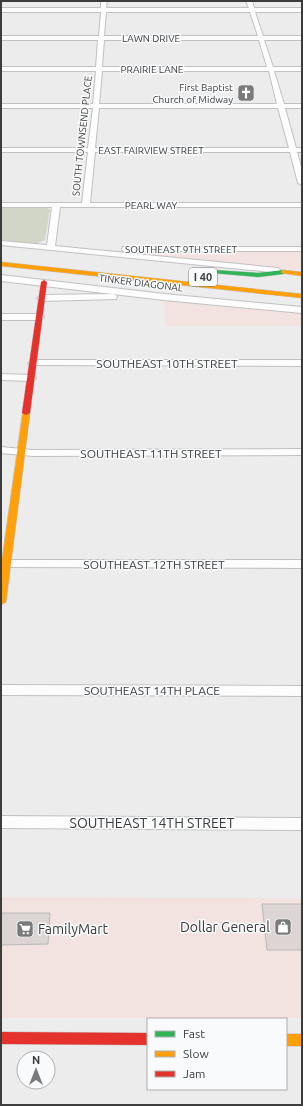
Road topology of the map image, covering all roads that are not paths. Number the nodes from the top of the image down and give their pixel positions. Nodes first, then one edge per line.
1 (104, 1) edge
2 (249, 1) edge
3 (1, 10) edge
4 (103, 10) junction
5 (252, 10) junction
6 (302, 10) edge
7 (1, 38) edge
8 (102, 38) junction
9 (262, 38) junction
10 (302, 38) edge
11 (1, 69) edge
12 (100, 69) junction
13 (271, 69) junction
14 (302, 70) edge
15 (1, 106) edge
16 (96, 106) junction
17 (281, 106) junction
18 (302, 106) edge
19 (1, 150) edge
20 (91, 150) junction
21 (292, 150) junction
22 (302, 150) edge
23 (302, 183) edge
24 (1, 205) edge
25 (56, 205) junction
26 (86, 205) junction
27 (302, 205) edge
28 (1, 242) edge
29 (51, 248) junction
30 (61, 248) junction
31 (302, 249) edge
32 (1, 256) edge
33 (1, 264) edge
34 (105, 266) junction
35 (120, 267) dead end
36 (173, 270) dead end
37 (283, 272) junction
38 (302, 274) edge
39 (1, 278) edge
40 (44, 282) junction
41 (169, 282) junction
42 (302, 287) edge
43 (302, 296) edge
44 (164, 297) junction
45 (41, 298) junction
46 (302, 304) edge
47 (302, 310) edge
48 (1, 317) edge
49 (39, 317) junction
50 (302, 363) edge
51 (33, 364) junction
52 (1, 378) edge
53 (31, 378) junction
54 (1, 450) edge
55 (21, 451) junction
56 (302, 452) edge
57 (5, 536) edge
58 (6, 564) junction
59 (302, 564) edge
60 (1, 602) edge
61 (1, 690) edge
62 (302, 691) edge
63 (1, 822) edge
64 (302, 824) edge
65 (1, 1038) edge
66 (147, 1039) edge
67 (287, 1040) edge
68 (302, 1040) edge

1 - 4 street, SOUTH TOWNSEND PLACE
2 - 5 street
3 - 4 street
4 - 5 street
4 - 8 street, SOUTH TOWNSEND PLACE
5 - 6 street
5 - 9 street
7 - 8 street, LAWN DRIVE
8 - 9 street, LAWN DRIVE
8 - 12 street, SOUTH TOWNSEND PLACE
9 - 10 street, LAWN DRIVE
9 - 13 street
11 - 12 street, PRAIRIE LANE
12 - 13 street, PRAIRIE LANE
12 - 16 street, SOUTH TOWNSEND PLACE
13 - 14 street, PRAIRIE LANE
13 - 17 street
15 - 16 street
16 - 17 street
16 - 20 street, SOUTH TOWNSEND PLACE
17 - 18 street
17 - 21 street
19 - 20 street, EAST FAIRVIEW STREET
20 - 21 street, EAST FAIRVIEW STREET
20 - 26 street, SOUTH TOWNSEND PLACE
21 - 22 street, EAST FAIRVIEW STREET
21 - 23 street
24 - 25 street, PEARL WAY
25 - 26 street, PEARL WAY
25 - 29 street, SOUTH TOWNSEND PLACE
26 - 27 street, PEARL WAY
28 - 29 street
29 - 30 street
30 - 31 street, SOUTHEAST 9TH STREET
30 - 37 street
32 - 34 main road, TINKER DIAGONAL / I 40
33 - 41 main road, TINKER DIAGONAL / I 40
34 - 35 main road
34 - 42 main road, TINKER DIAGONAL / I 40
36 - 37 main road
37 - 38 main road
39 - 40 street, TINKER DIAGONAL
40 - 44 street, TINKER DIAGONAL
40 - 45 main road
41 - 43 main road, TINKER DIAGONAL / I 40
41 - 46 main road
44 - 45 street
44 - 47 street, TINKER DIAGONAL
45 - 49 main road
48 - 49 street
49 - 51 main road
50 - 51 street, SOUTHEAST 10TH STREET
51 - 53 main road
52 - 53 street
53 - 55 main road
54 - 55 street, SOUTHEAST 11TH STREET
55 - 56 street, SOUTHEAST 11TH STREET
55 - 57 main road
57 - 58 main road
58 - 59 street, SOUTHEAST 12TH STREET
58 - 60 main road
61 - 62 street, SOUTHEAST 14TH PLACE
63 - 64 street, SOUTHEAST 14TH STREET
65 - 66 main road
67 - 68 main road

